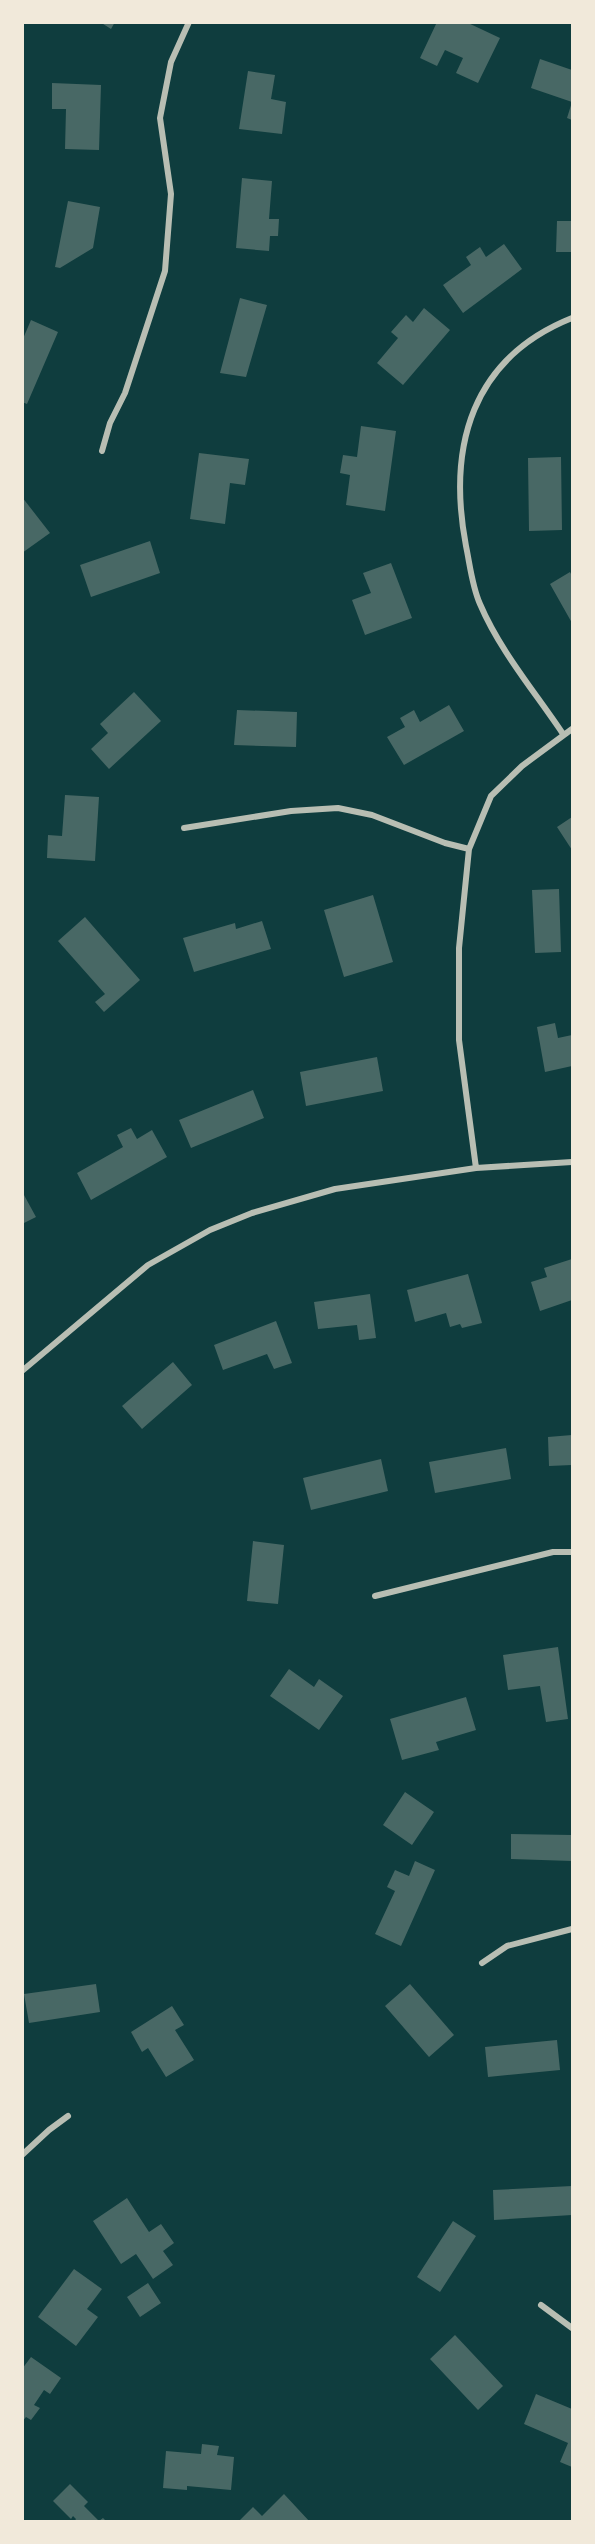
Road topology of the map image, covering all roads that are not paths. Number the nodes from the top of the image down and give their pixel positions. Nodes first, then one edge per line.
1 (189, 22) edge
2 (573, 318) edge
3 (102, 451) dead end
4 (573, 729) edge
5 (563, 734) junction
6 (184, 828) dead end
7 (469, 849) junction
8 (573, 1162) edge
9 (476, 1168) junction
10 (22, 1371) edge
11 (573, 1552) edge
12 (375, 1596) dead end
13 (573, 1929) edge
14 (482, 1963) dead end
15 (68, 2116) dead end
16 (22, 2155) edge
17 (542, 2305) dead end
18 (573, 2328) edge

1 - 3 street
2 - 5 street
4 - 5 street
5 - 7 street
6 - 7 street
7 - 9 street
8 - 9 street
9 - 10 street
11 - 12 street
13 - 14 street
15 - 16 street
17 - 18 street

